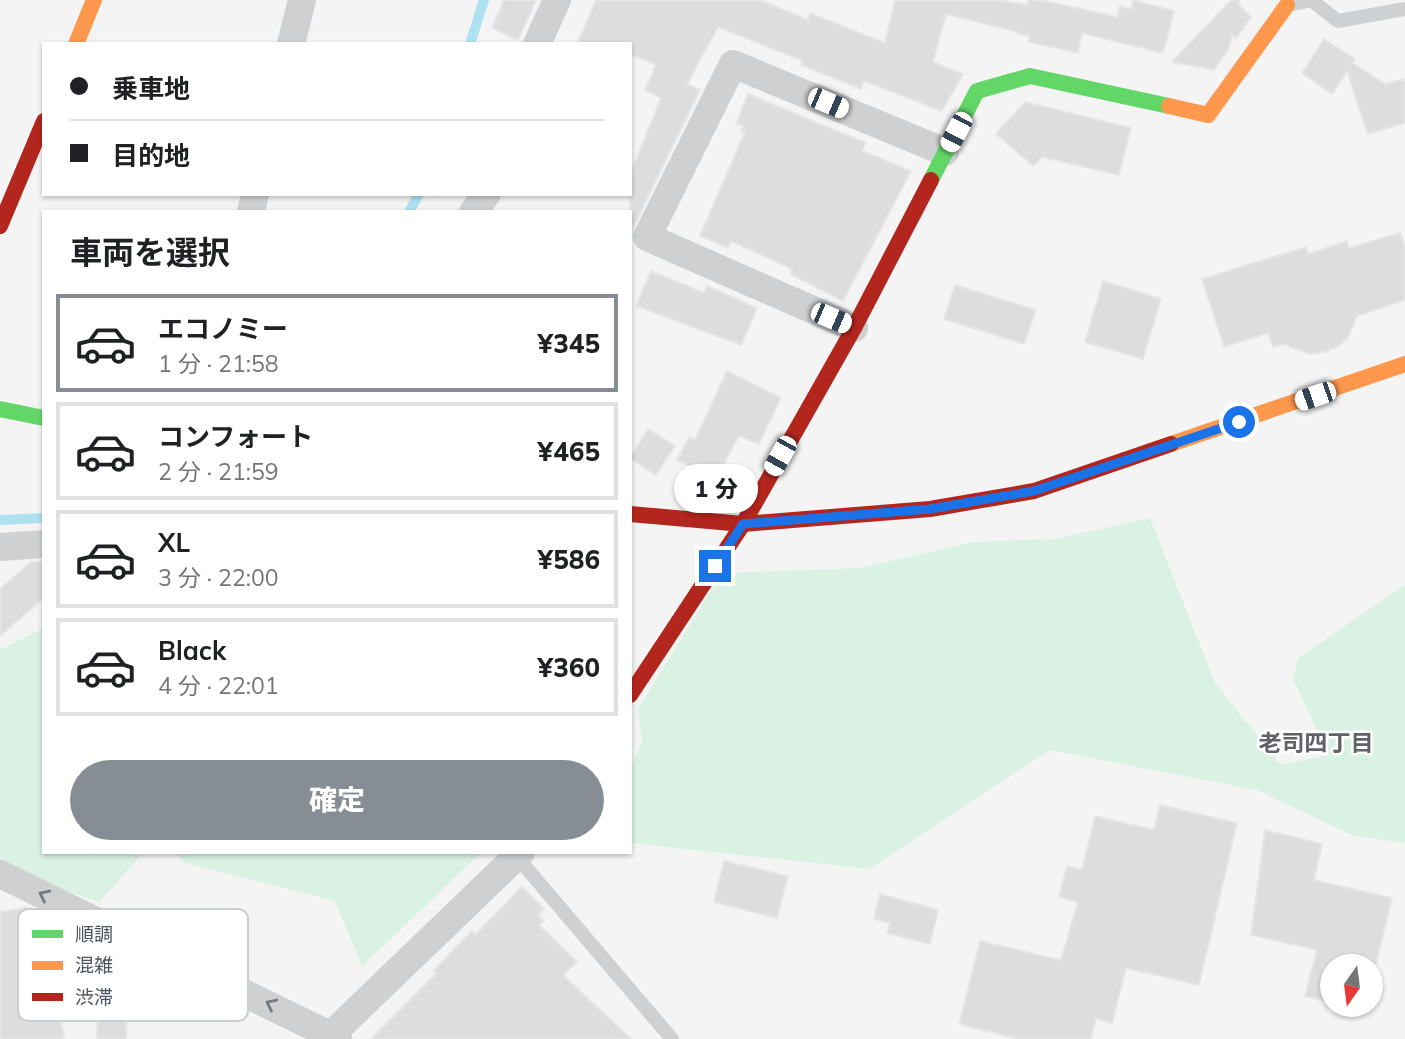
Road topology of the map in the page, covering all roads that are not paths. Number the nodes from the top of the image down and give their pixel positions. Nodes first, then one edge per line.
1 (94, 0) edge
2 (302, 0) edge
3 (557, 0) edge
4 (1283, 3) edge
5 (1405, 9) edge
6 (77, 42) edge
7 (292, 42) edge
8 (538, 42) edge
9 (42, 126) edge
10 (945, 152) junction
11 (485, 196) edge
12 (475, 210) edge
13 (0, 226) edge
14 (854, 328) junction
15 (1405, 364) edge
16 (0, 410) edge
17 (42, 418) edge
18 (632, 514) edge
19 (743, 524) junction
20 (42, 544) edge
21 (0, 547) edge
22 (632, 692) edge
23 (519, 854) edge
24 (0, 874) edge
25 (72, 909) edge
26 (248, 995) edge
27 (333, 1037) edge
28 (672, 1039) edge

1 - 6 main road
2 - 7 street
3 - 8 street
4 - 5 lane
4 - 10 main road
9 - 13 main road
10 - 14 main road
10 - 14 street
11 - 12 street
14 - 19 main road
15 - 19 main road
16 - 17 main road
18 - 19 main road
19 - 22 main road
20 - 21 street
23 - 27 street
23 - 28 lane
25 -> 24 street
27 -> 26 street

